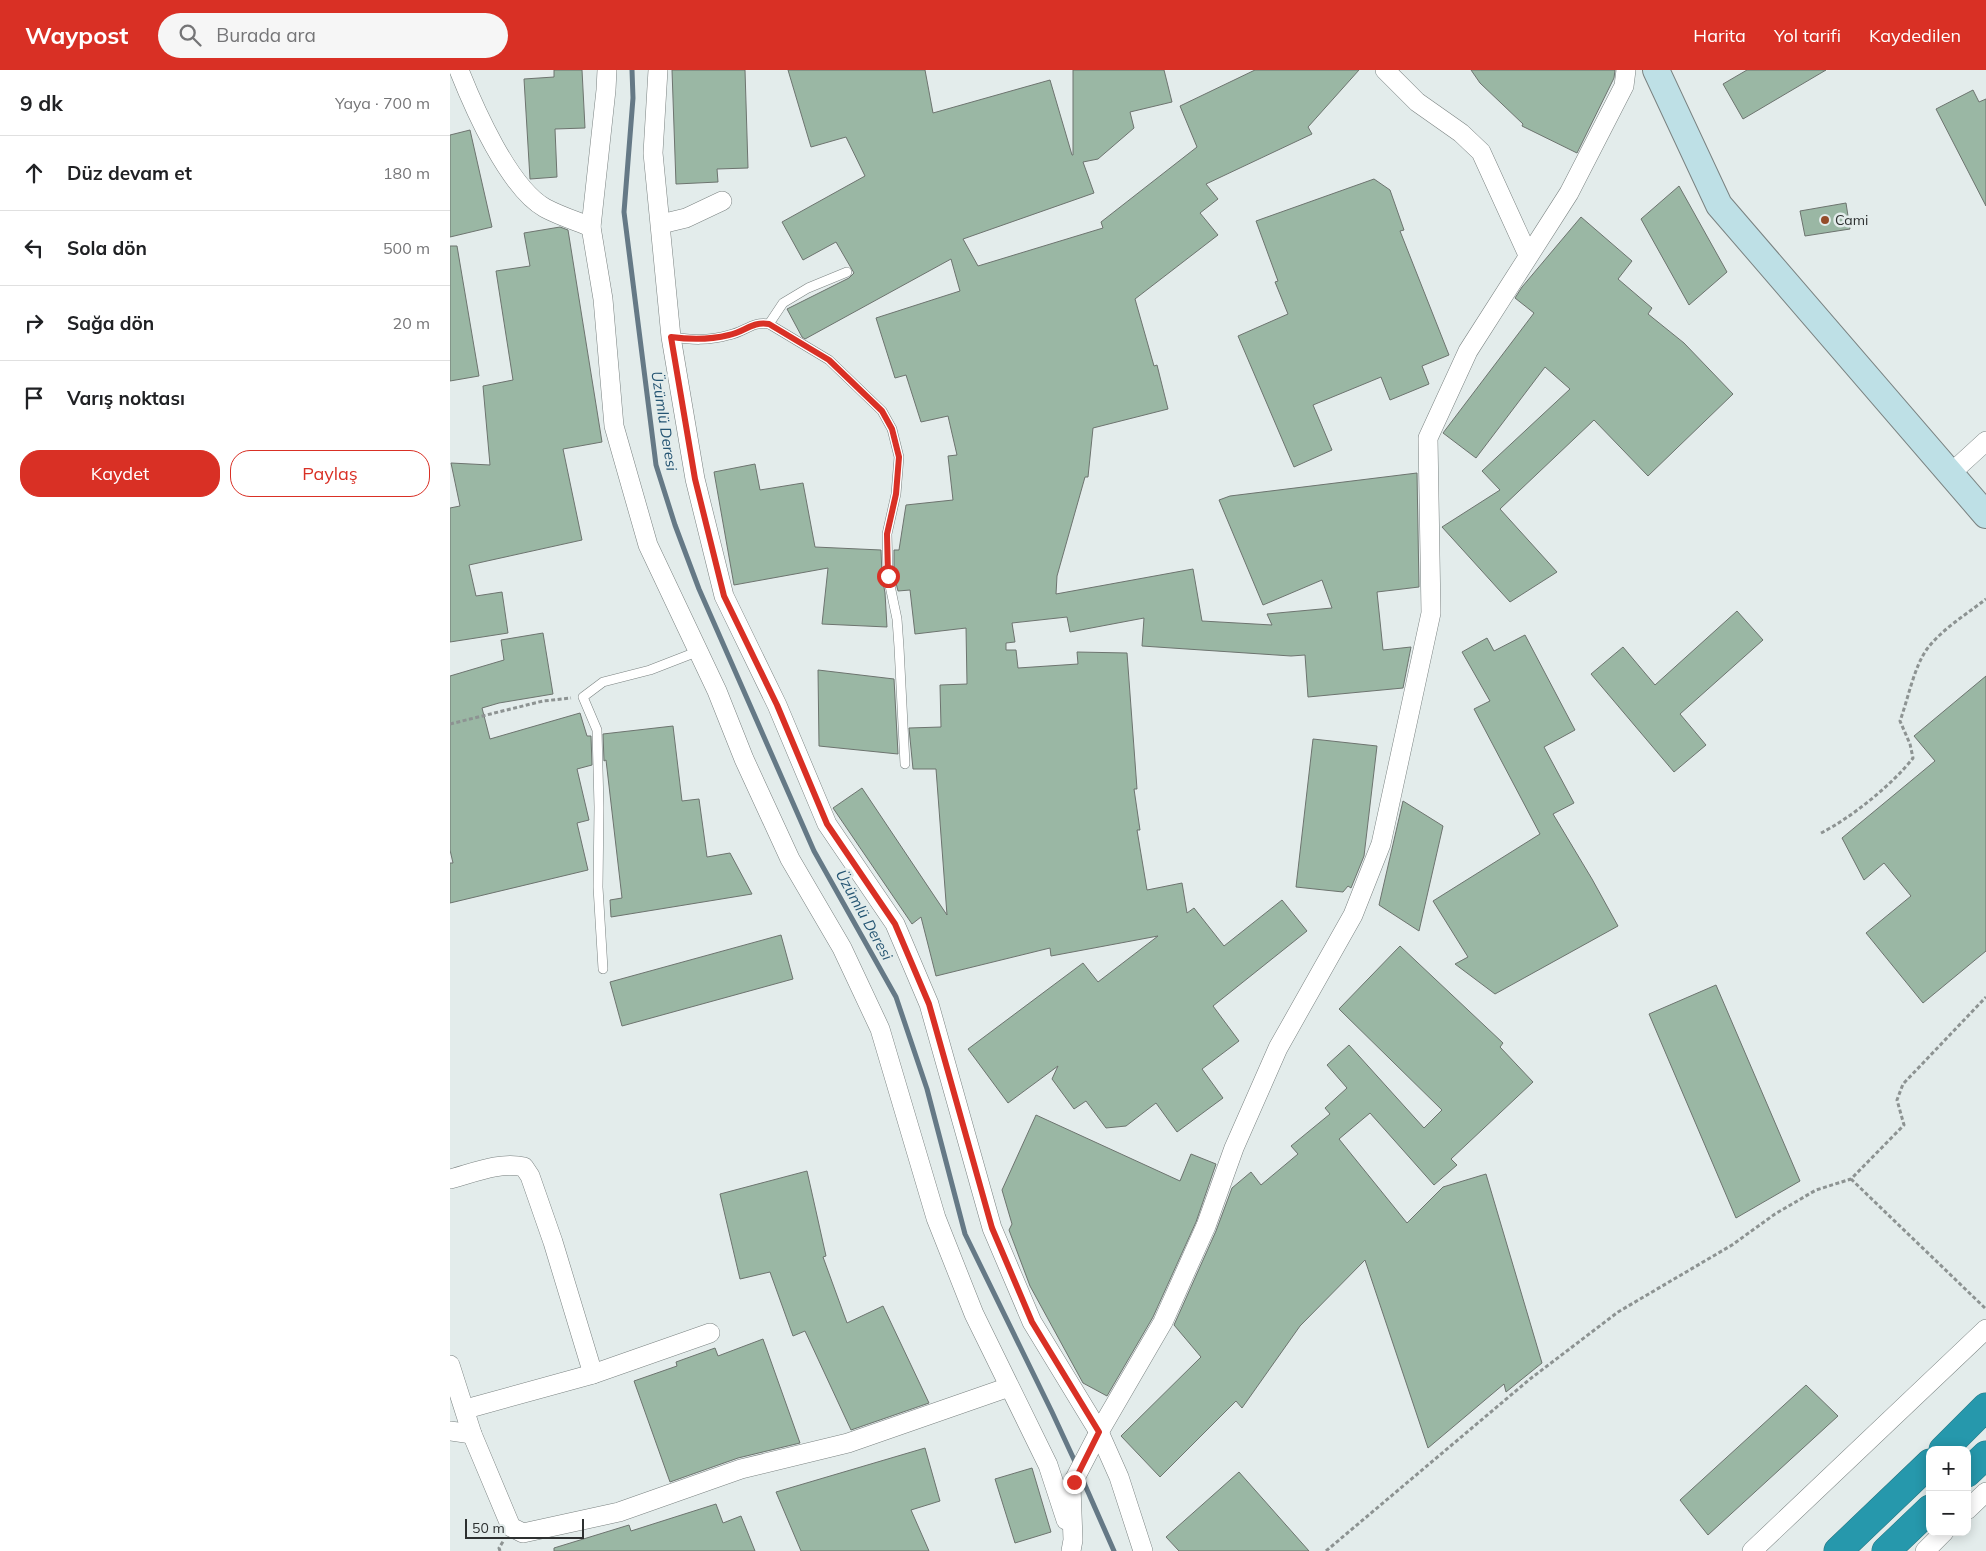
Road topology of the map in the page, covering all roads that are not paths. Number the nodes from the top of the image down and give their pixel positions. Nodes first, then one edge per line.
1 (459, 70) edge
2 (607, 70) edge
3 (658, 70) edge
4 (1385, 70) edge
5 (1626, 70) edge
6 (1656, 70) edge
7 (722, 201) dead end
8 (661, 224) junction
9 (591, 227) junction
10 (1528, 255) junction
11 (847, 272) dead end
12 (769, 324) junction
13 (671, 337) junction
14 (1986, 441) edge
15 (1950, 474) junction
16 (1986, 515) edge
17 (699, 651) junction
18 (905, 764) dead end
19 (603, 969) dead end
20 (450, 1179) edge
21 (1986, 1329) edge
22 (710, 1333) dead end
23 (450, 1365) edge
24 (593, 1374) junction
25 (1009, 1387) junction
26 (1986, 1407) edge
27 (466, 1409) junction
28 (450, 1430) edge
29 (1099, 1432) junction
30 (472, 1434) junction
31 (1947, 1446) edge
32 (1986, 1455) edge
33 (1926, 1466) edge
34 (1971, 1469) edge
35 (1986, 1492) edge
36 (1971, 1506) edge
37 (1926, 1513) edge
38 (1940, 1536) edge
39 (1074, 1547) edge
40 (1143, 1551) edge
41 (1752, 1551) edge
42 (1838, 1551) edge
43 (1886, 1551) edge
44 (1925, 1551) edge

1 - 9 street
2 - 9 street
3 - 8 street
4 - 10 street
5 - 10 street
6 - 15 street
7 - 8 street
8 - 13 street
9 - 17 street
10 - 29 street
11 - 12 lane
12 - 13 lane
12 - 18 lane
13 - 29 street
14 - 15 street
15 - 16 street
17 - 19 lane
17 - 25 street
20 - 24 street
21 - 41 street
22 - 24 street
23 - 27 street
24 - 27 street
25 - 30 street
25 - 39 street
26 - 31 highway
27 - 30 street
28 - 30 street
29 - 39 street
29 - 40 street
32 - 34 highway
33 - 42 highway
35 - 36 street
37 - 43 highway
38 - 44 street

